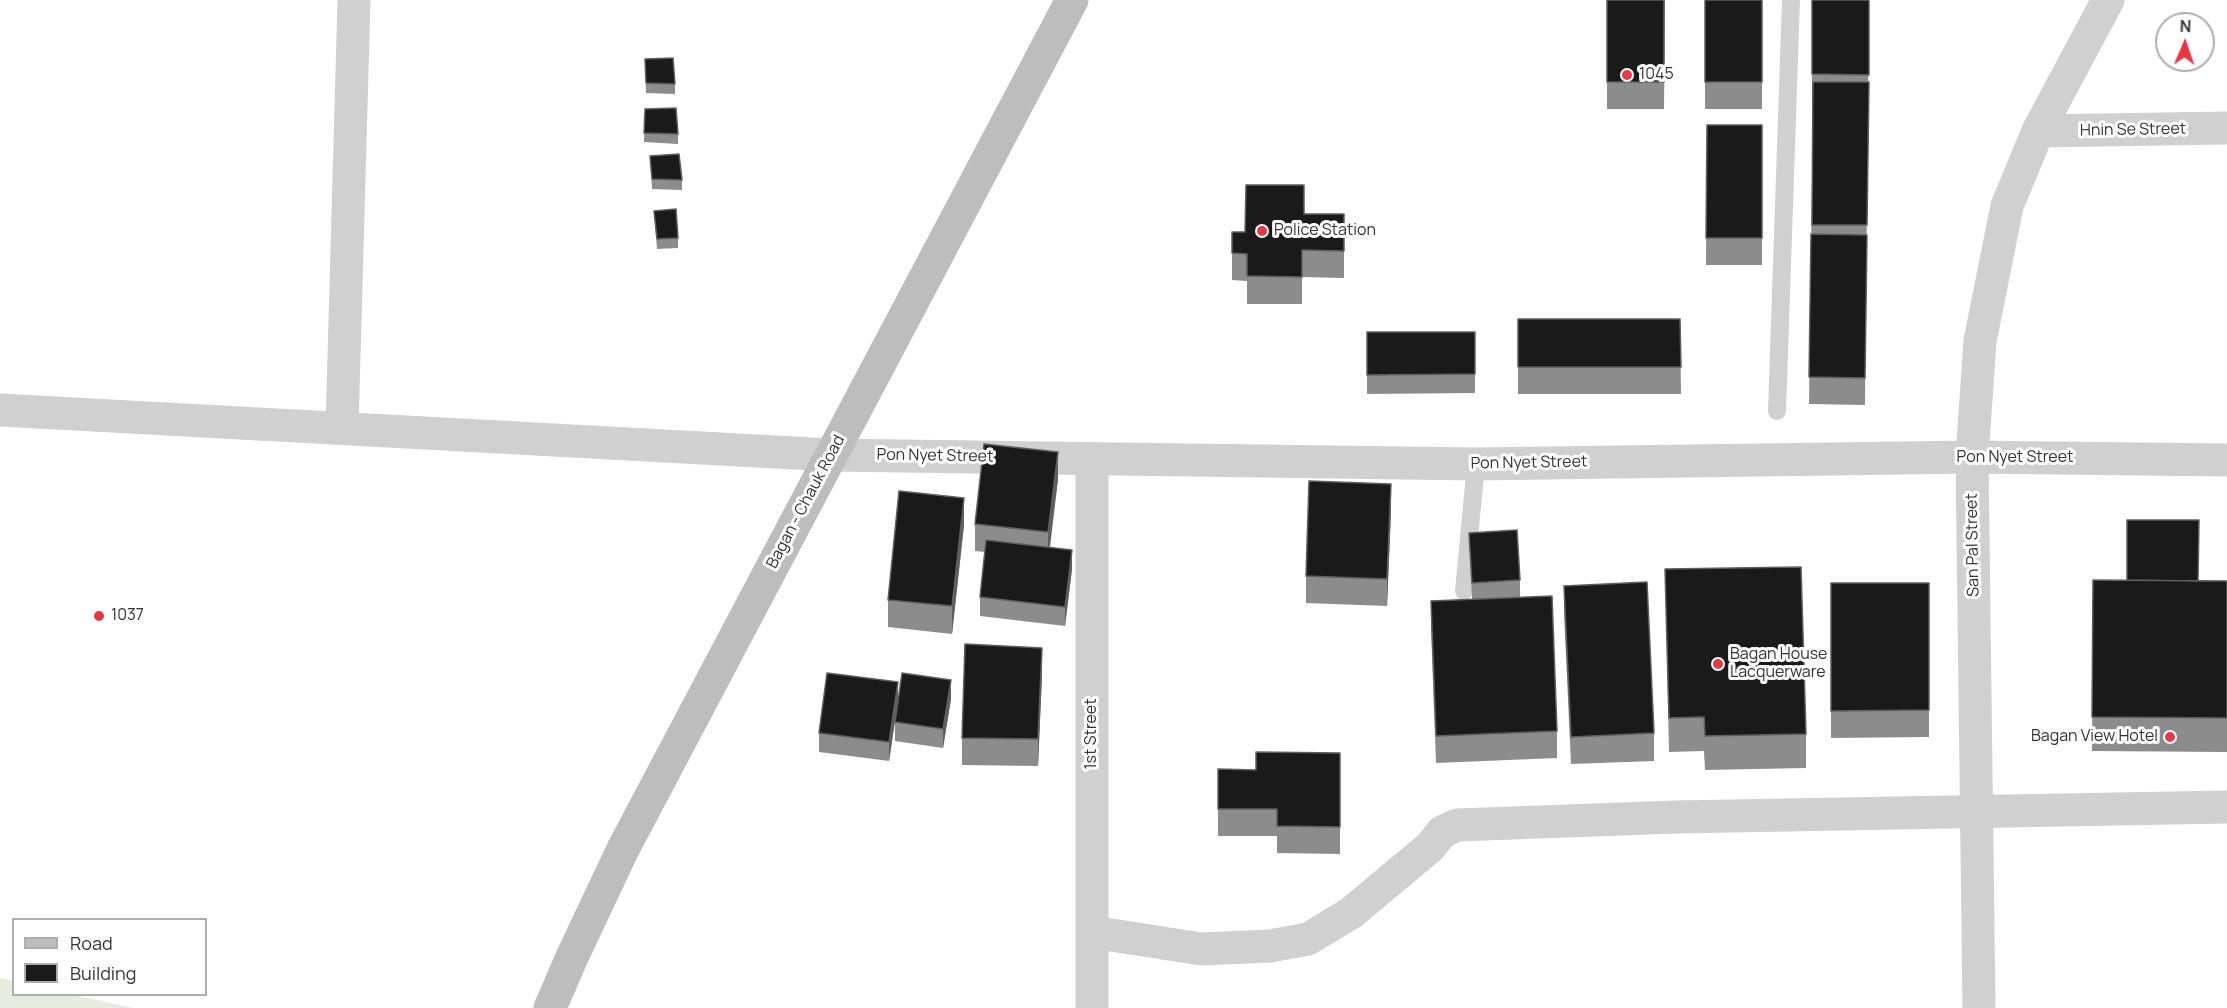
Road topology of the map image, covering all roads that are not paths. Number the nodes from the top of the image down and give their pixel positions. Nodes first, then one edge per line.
1 (354, 0) edge
2 (1072, 0) edge
3 (1791, 0) edge
4 (2108, 0) edge
5 (2227, 128) edge
6 (2038, 131) junction
7 (0, 410) edge
8 (1777, 411) dead end
9 (342, 428) junction
10 (831, 455) junction
11 (1972, 457) junction
12 (1092, 459) junction
13 (2227, 460) edge
14 (1476, 464) junction
15 (1464, 591) dead end
16 (2227, 807) edge
17 (1978, 811) junction
18 (1092, 932) junction
19 (550, 1008) edge
20 (1092, 1008) edge
21 (1979, 1008) edge

1 - 9 street
2 - 10 main road, Bagan - Chauk Road
3 - 8 lane
4 - 6 street, San Pal Street
5 - 6 street, Hnin Se Street
6 - 11 street, San Pal Street
7 - 9 street, Pon Nyet Street
9 - 10 street, Pon Nyet Street
10 - 12 street, Pon Nyet Street
10 - 19 main road, Bagan - Chauk Road
11 - 13 street, Pon Nyet Street
11 - 14 street, Pon Nyet Street
11 - 17 street, San Pal Street
12 - 14 street, Pon Nyet Street
12 - 18 street, 1st Street
14 - 15 lane
16 - 17 street
17 - 18 street
17 - 21 street, San Pal Street
18 - 20 street, 1st Street

